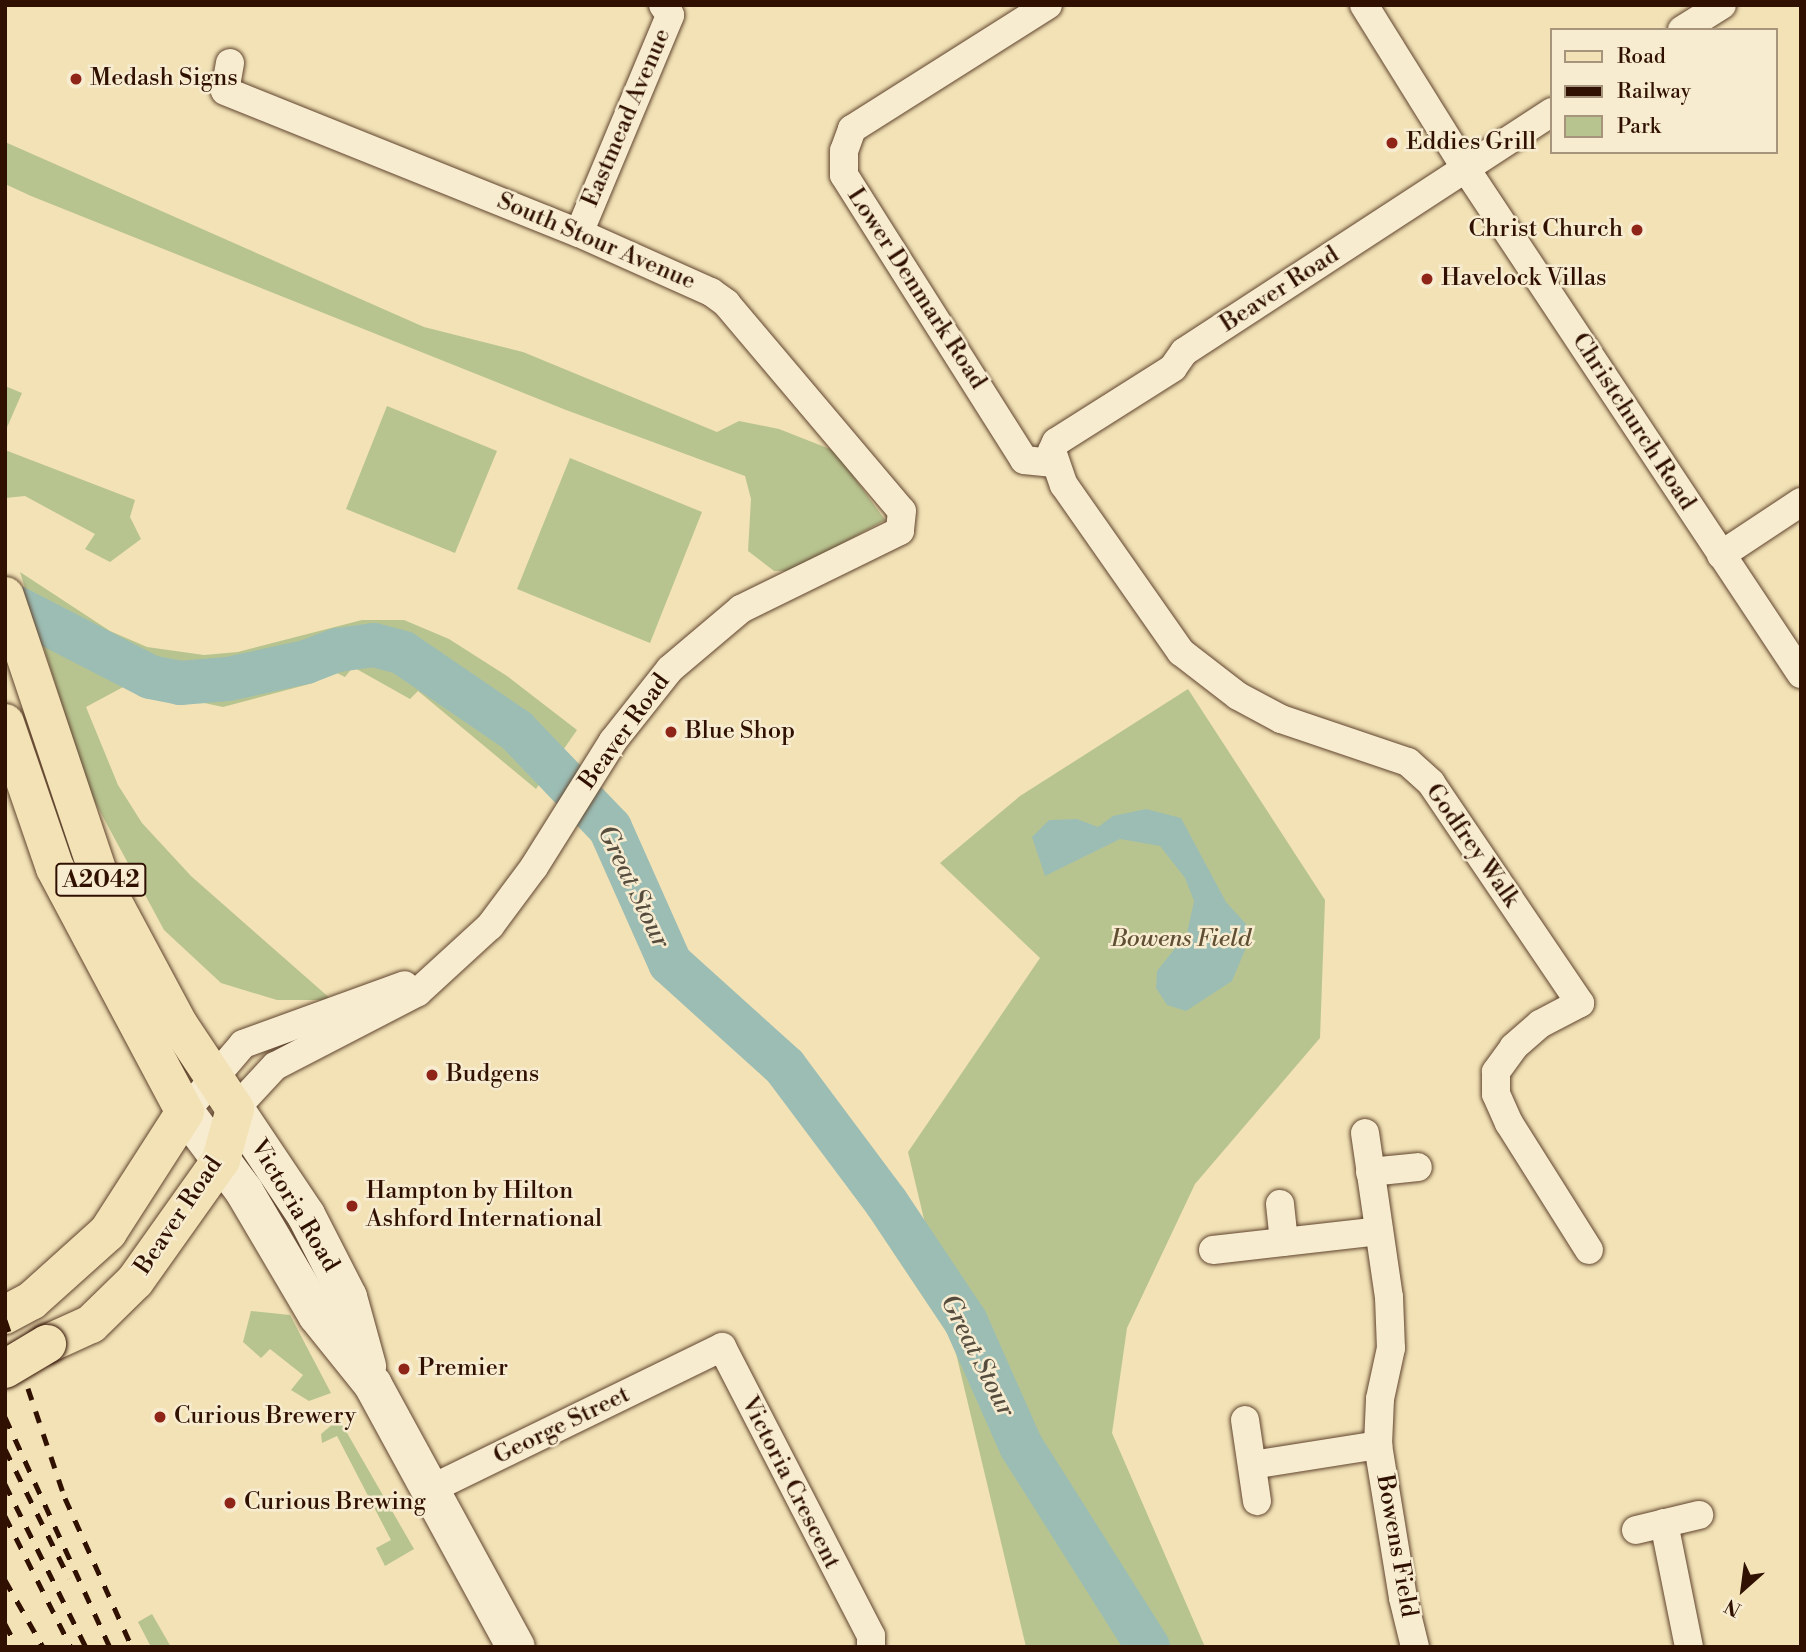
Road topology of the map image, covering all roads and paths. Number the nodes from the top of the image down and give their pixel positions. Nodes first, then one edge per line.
1 (663, 5) edge
2 (1048, 5) edge
3 (1364, 5) edge
4 (1722, 5) edge
5 (1685, 28) edge
6 (230, 63) dead end
7 (1550, 114) edge
8 (1466, 169) junction
9 (579, 233) junction
10 (1054, 463) junction
11 (1801, 502) edge
12 (902, 523) joint
13 (1721, 555) junction
14 (5, 596) edge
15 (1801, 674) edge
16 (5, 723) edge
17 (465, 950) junction
18 (212, 1077) junction
19 (234, 1109) junction
20 (185, 1112) junction
21 (1365, 1133) dead end
22 (221, 1160) junction
23 (1418, 1167) dead end
24 (1370, 1172) junction
25 (1280, 1204) dead end
26 (1379, 1231) junction
27 (1284, 1242) junction
28 (1213, 1250) dead end
29 (1589, 1251) dead end
30 (18, 1308) edge
31 (693, 1362) joint
32 (5, 1369) edge
33 (373, 1385) junction
34 (1245, 1420) dead end
35 (1378, 1445) junction
36 (1252, 1465) junction
37 (431, 1489) junction
38 (1257, 1501) dead end
39 (1699, 1515) dead end
40 (1664, 1523) junction
41 (1636, 1530) dead end
42 (516, 1647) edge
43 (871, 1647) edge
44 (1415, 1647) edge
45 (1689, 1647) edge

1 - 9 street, Eastmead Avenue
2 - 10 street, Lower Denmark Road
3 - 8 street, Christchurch Road
4 - 5 street
6 - 9 street, South Stour Avenue
7 - 8 street, Beaver Road
8 - 10 street, Beaver Road
8 - 13 street, Christchurch Road
9 - 12 street, South Stour Avenue
10 - 29 street, Godfrey Walk
11 - 13 street
12 - 17 street, Beaver Road
13 - 15 street, Christchurch Road
14 - 18 main road, A2042
16 - 20 main road, A2042
17 - 18 street, Beaver Road
17 - 19 street, Beaver Road
18 - 19 main road
18 - 20 street, Beaver Road
19 - 22 main road, Beaver Road
19 - 33 street, Victoria Road
20 - 22 street, Victoria Road
20 - 30 main road, Beaver Road
21 - 24 street, Bowens Field
22 - 32 main road, Beaver Road, bridge
22 - 33 street, Victoria Road
23 - 24 street
24 - 26 street, Bowens Field
25 - 27 street
26 - 27 street
26 - 35 street, Bowens Field
27 - 28 street
31 - 37 street, George Street
31 - 43 street, Victoria Crescent
33 - 37 street, Victoria Road
34 - 36 street
35 - 36 street, Bowens Field
35 - 44 street, Bowens Field
36 - 38 street
37 - 42 street, Victoria Road
39 - 40 street
40 - 41 street
40 - 45 street

